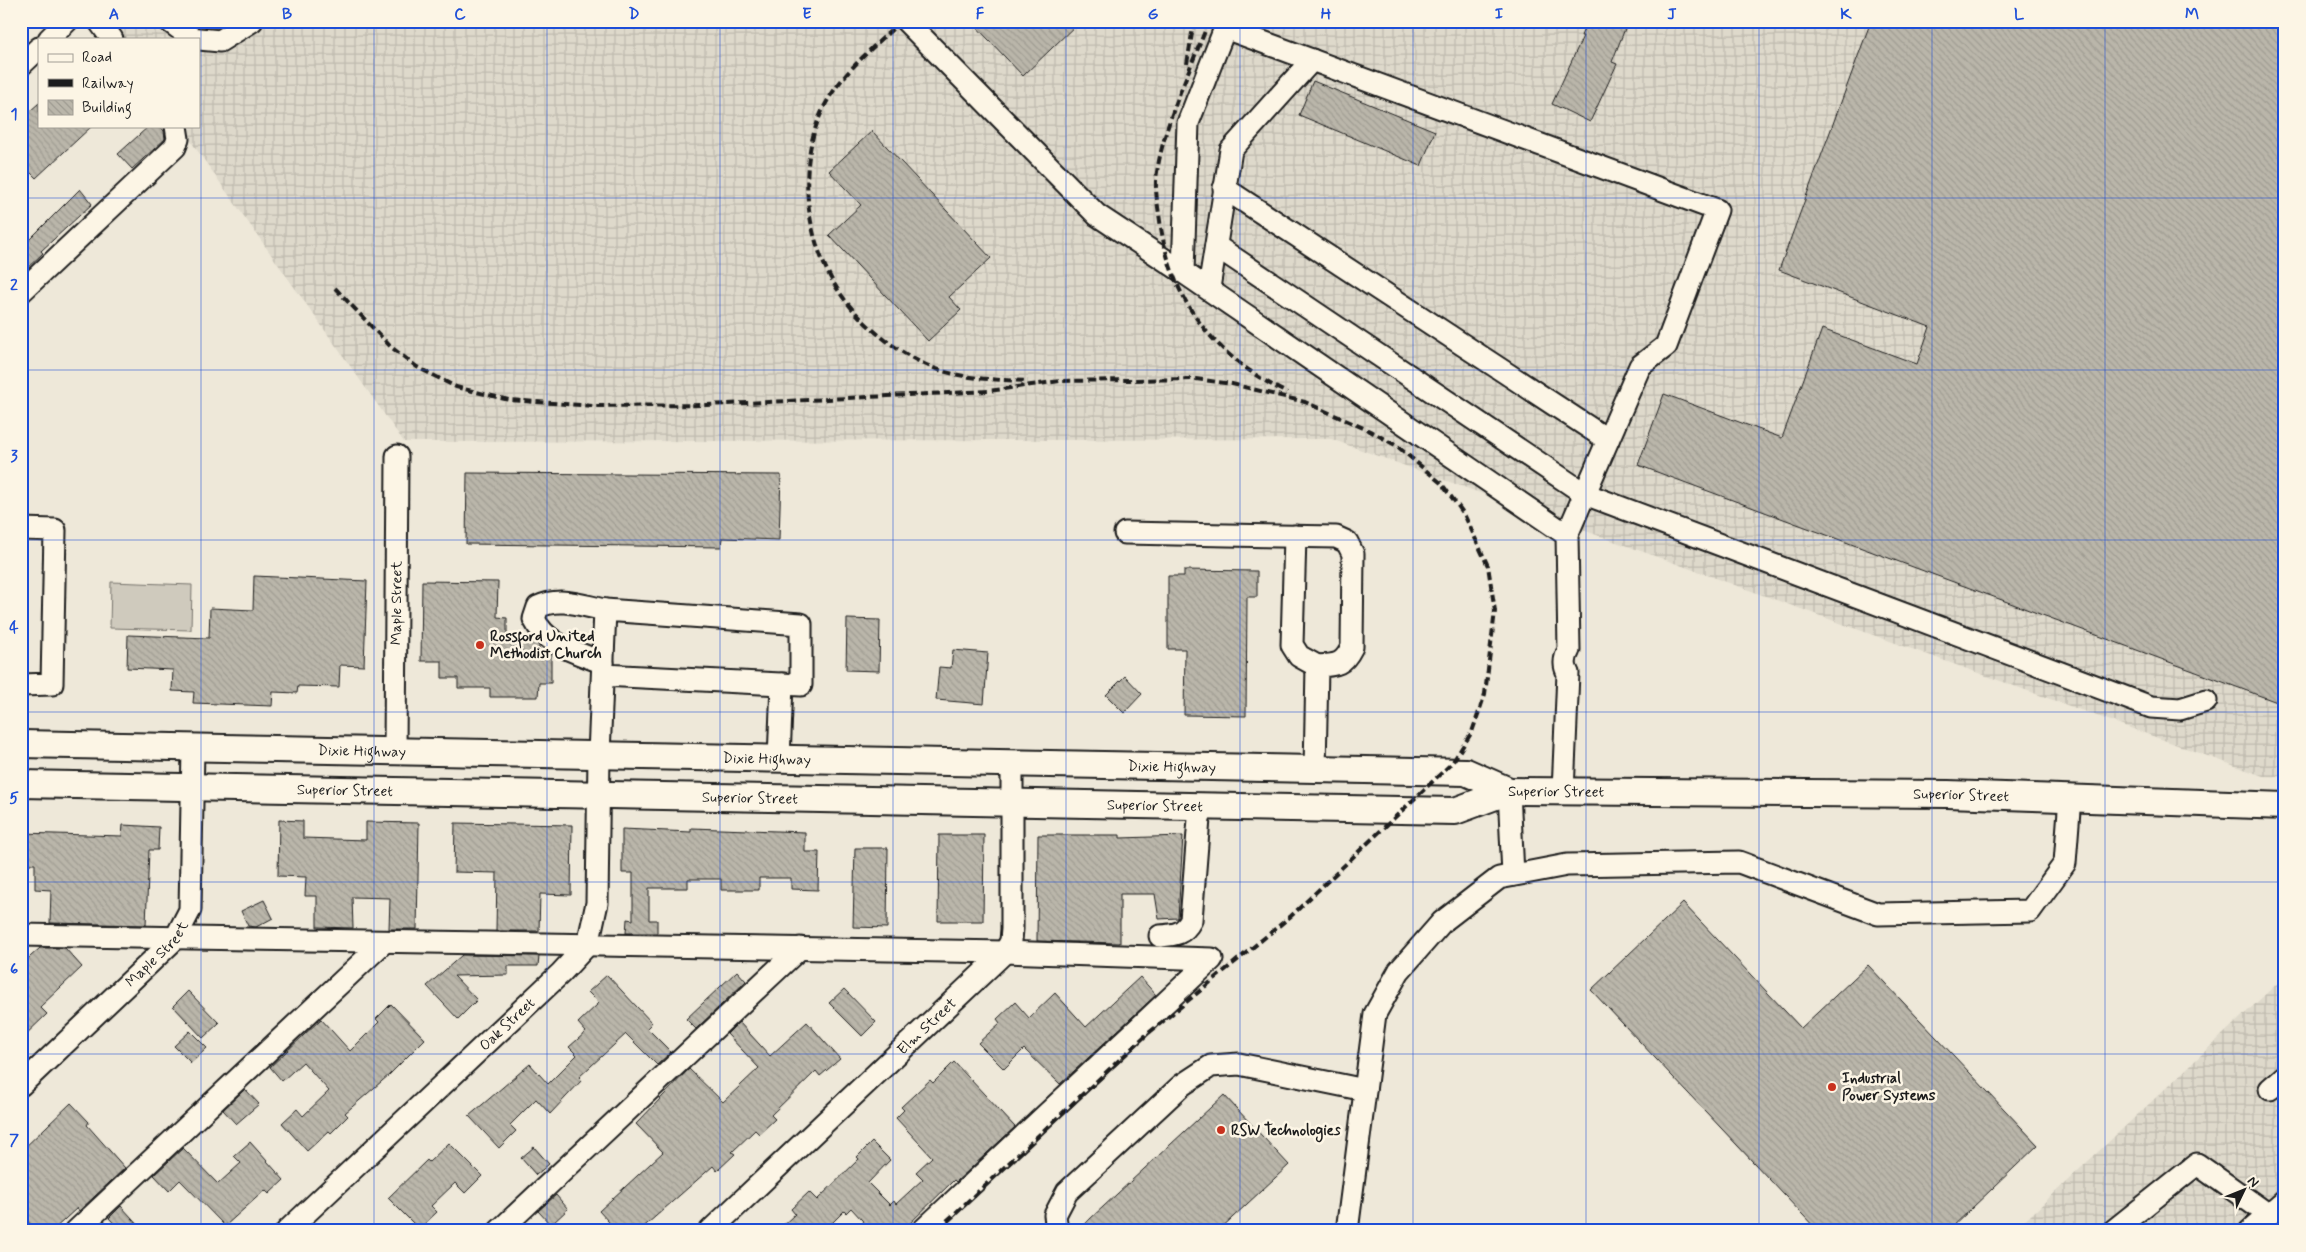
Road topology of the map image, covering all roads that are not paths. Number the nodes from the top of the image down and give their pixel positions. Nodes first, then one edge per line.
1 (67, 21) edge
2 (99, 21) edge
3 (168, 21) edge
4 (252, 21) edge
5 (906, 21) edge
6 (50, 38) edge
7 (111, 38) edge
8 (192, 38) edge
9 (200, 39) edge
10 (38, 49) edge
11 (1312, 60) junction
12 (21, 65) edge
13 (177, 129) edge
14 (1224, 188) junction
15 (1216, 246) junction
16 (1183, 272) junction
17 (1208, 288) junction
18 (21, 292) edge
19 (1608, 440) junction
20 (397, 456) dead end
21 (1585, 494) junction
22 (21, 529) edge
23 (1125, 533) dead end
24 (1567, 535) junction
25 (1295, 536) junction
26 (605, 610) junction
27 (1317, 666) junction
28 (603, 669) junction
29 (782, 684) junction
30 (21, 685) edge
31 (2206, 701) dead end
32 (21, 744) edge
33 (193, 748) junction
34 (395, 752) junction
35 (600, 756) junction
36 (779, 759) junction
37 (1012, 764) junction
38 (1315, 770) junction
39 (21, 784) edge
40 (192, 787) junction
41 (1509, 791) junction
42 (1563, 792) junction
43 (599, 795) junction
44 (2070, 797) junction
45 (1011, 803) junction
46 (1200, 806) junction
47 (2285, 806) edge
48 (1313, 808) junction
49 (1513, 875) junction
50 (21, 935) edge
51 (1160, 936) dead end
52 (175, 939) junction
53 (384, 942) junction
54 (588, 944) junction
55 (800, 948) junction
56 (1005, 952) junction
57 (21, 1085) edge
58 (1365, 1090) junction
59 (2285, 1201) edge
60 (2269, 1215) junction
61 (76, 1231) edge
62 (287, 1231) edge
63 (498, 1231) edge
64 (710, 1231) edge
65 (922, 1231) edge
66 (1057, 1231) edge
67 (1347, 1231) edge
68 (2113, 1231) edge
69 (2250, 1231) edge

1 - 6 street
2 - 7 street
3 - 8 street
4 - 9 street
5 - 16 street
10 - 12 street
11 - 14 street
11 - 16 street
11 - 19 street
13 - 18 street
14 - 15 street
14 - 19 street
15 - 17 street
15 - 21 street
16 - 17 street
17 - 24 street
19 - 21 street
20 - 34 street, Maple Street
21 - 24 street
21 - 31 street
22 - 30 street
23 - 25 street
24 - 42 street
25 - 27 street
25 - 27 street
26 - 28 street, Oak Street
26 - 28 street
26 - 29 street
27 - 38 street
28 - 29 street
28 - 35 street, Oak Street
29 - 36 street
32 - 33 main road, Dixie Highway
33 - 34 main road, Dixie Highway
33 - 40 street, Maple Street
34 - 35 main road, Dixie Highway
35 - 36 main road, Dixie Highway
35 - 43 street, Oak Street
36 - 37 main road, Dixie Highway
37 - 38 main road, Dixie Highway
37 - 45 street, Elm Street
38 - 41 main road, Dixie Highway
38 - 48 main road
39 - 40 main road, Superior Street
40 - 43 main road, Superior Street
40 - 52 street, Maple Street
41 - 42 main road, Superior Street
41 - 48 main road, Superior Street
41 - 49 street
42 - 44 main road, Superior Street
43 - 45 main road, Superior Street
43 - 54 street, Oak Street
44 - 47 main road, Superior Street
44 - 49 street
45 - 46 main road, Superior Street
45 - 56 street, Elm Street
46 - 48 main road, Superior Street
46 - 51 street
49 - 58 street
50 - 52 street
52 - 53 street
52 - 57 street, Maple Street
53 - 54 street
53 - 61 street
54 - 55 street
54 - 62 street, Oak Street
55 - 56 street
55 - 63 street
56 - 64 street, Elm Street
56 - 65 street
58 - 66 street
58 - 67 street
59 - 60 street
60 - 68 street
60 - 69 street

